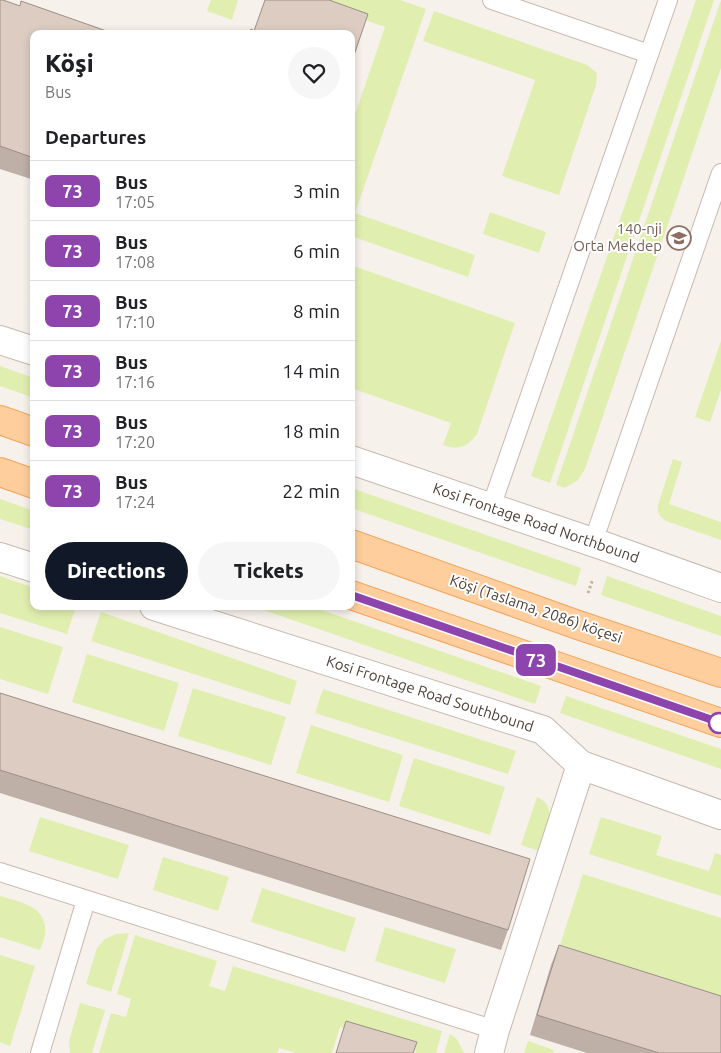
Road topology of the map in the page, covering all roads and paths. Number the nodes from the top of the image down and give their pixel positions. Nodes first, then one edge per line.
1 (492, 0) edge
2 (668, 0) edge
3 (649, 54) junction
4 (721, 173) edge
5 (0, 340) edge
6 (30, 350) edge
7 (0, 420) edge
8 (30, 431) edge
9 (355, 461) edge
10 (0, 472) edge
11 (30, 483) edge
12 (491, 507) junction
13 (593, 542) junction
14 (355, 545) edge
15 (0, 557) edge
16 (30, 567) edge
17 (721, 588) edge
18 (355, 596) edge
19 (167, 610) edge
20 (721, 673) edge
21 (721, 723) edge
22 (581, 765) junction
23 (721, 815) edge
24 (0, 872) edge
25 (86, 900) junction
26 (492, 1042) edge
27 (40, 1053) edge

1 - 3 lane
2 - 3 lane
3 - 12 lane
4 - 13 lane
5 - 6 street
7 - 8 main road
9 - 12 street, Kosi Frontage Road Northbound
10 - 11 main road
12 - 13 street, Kosi Frontage Road Northbound
13 - 17 street, Kosi Frontage Road Northbound
14 - 20 main road, Köşi (Taslama, 2086) köçesi
15 - 16 street
18 - 21 main road
19 - 22 street, Kosi Frontage Road Southbound
22 - 23 street, Kosi Frontage Road Southbound
22 - 26 street
24 - 25 lane
25 - 26 lane
25 - 27 lane

